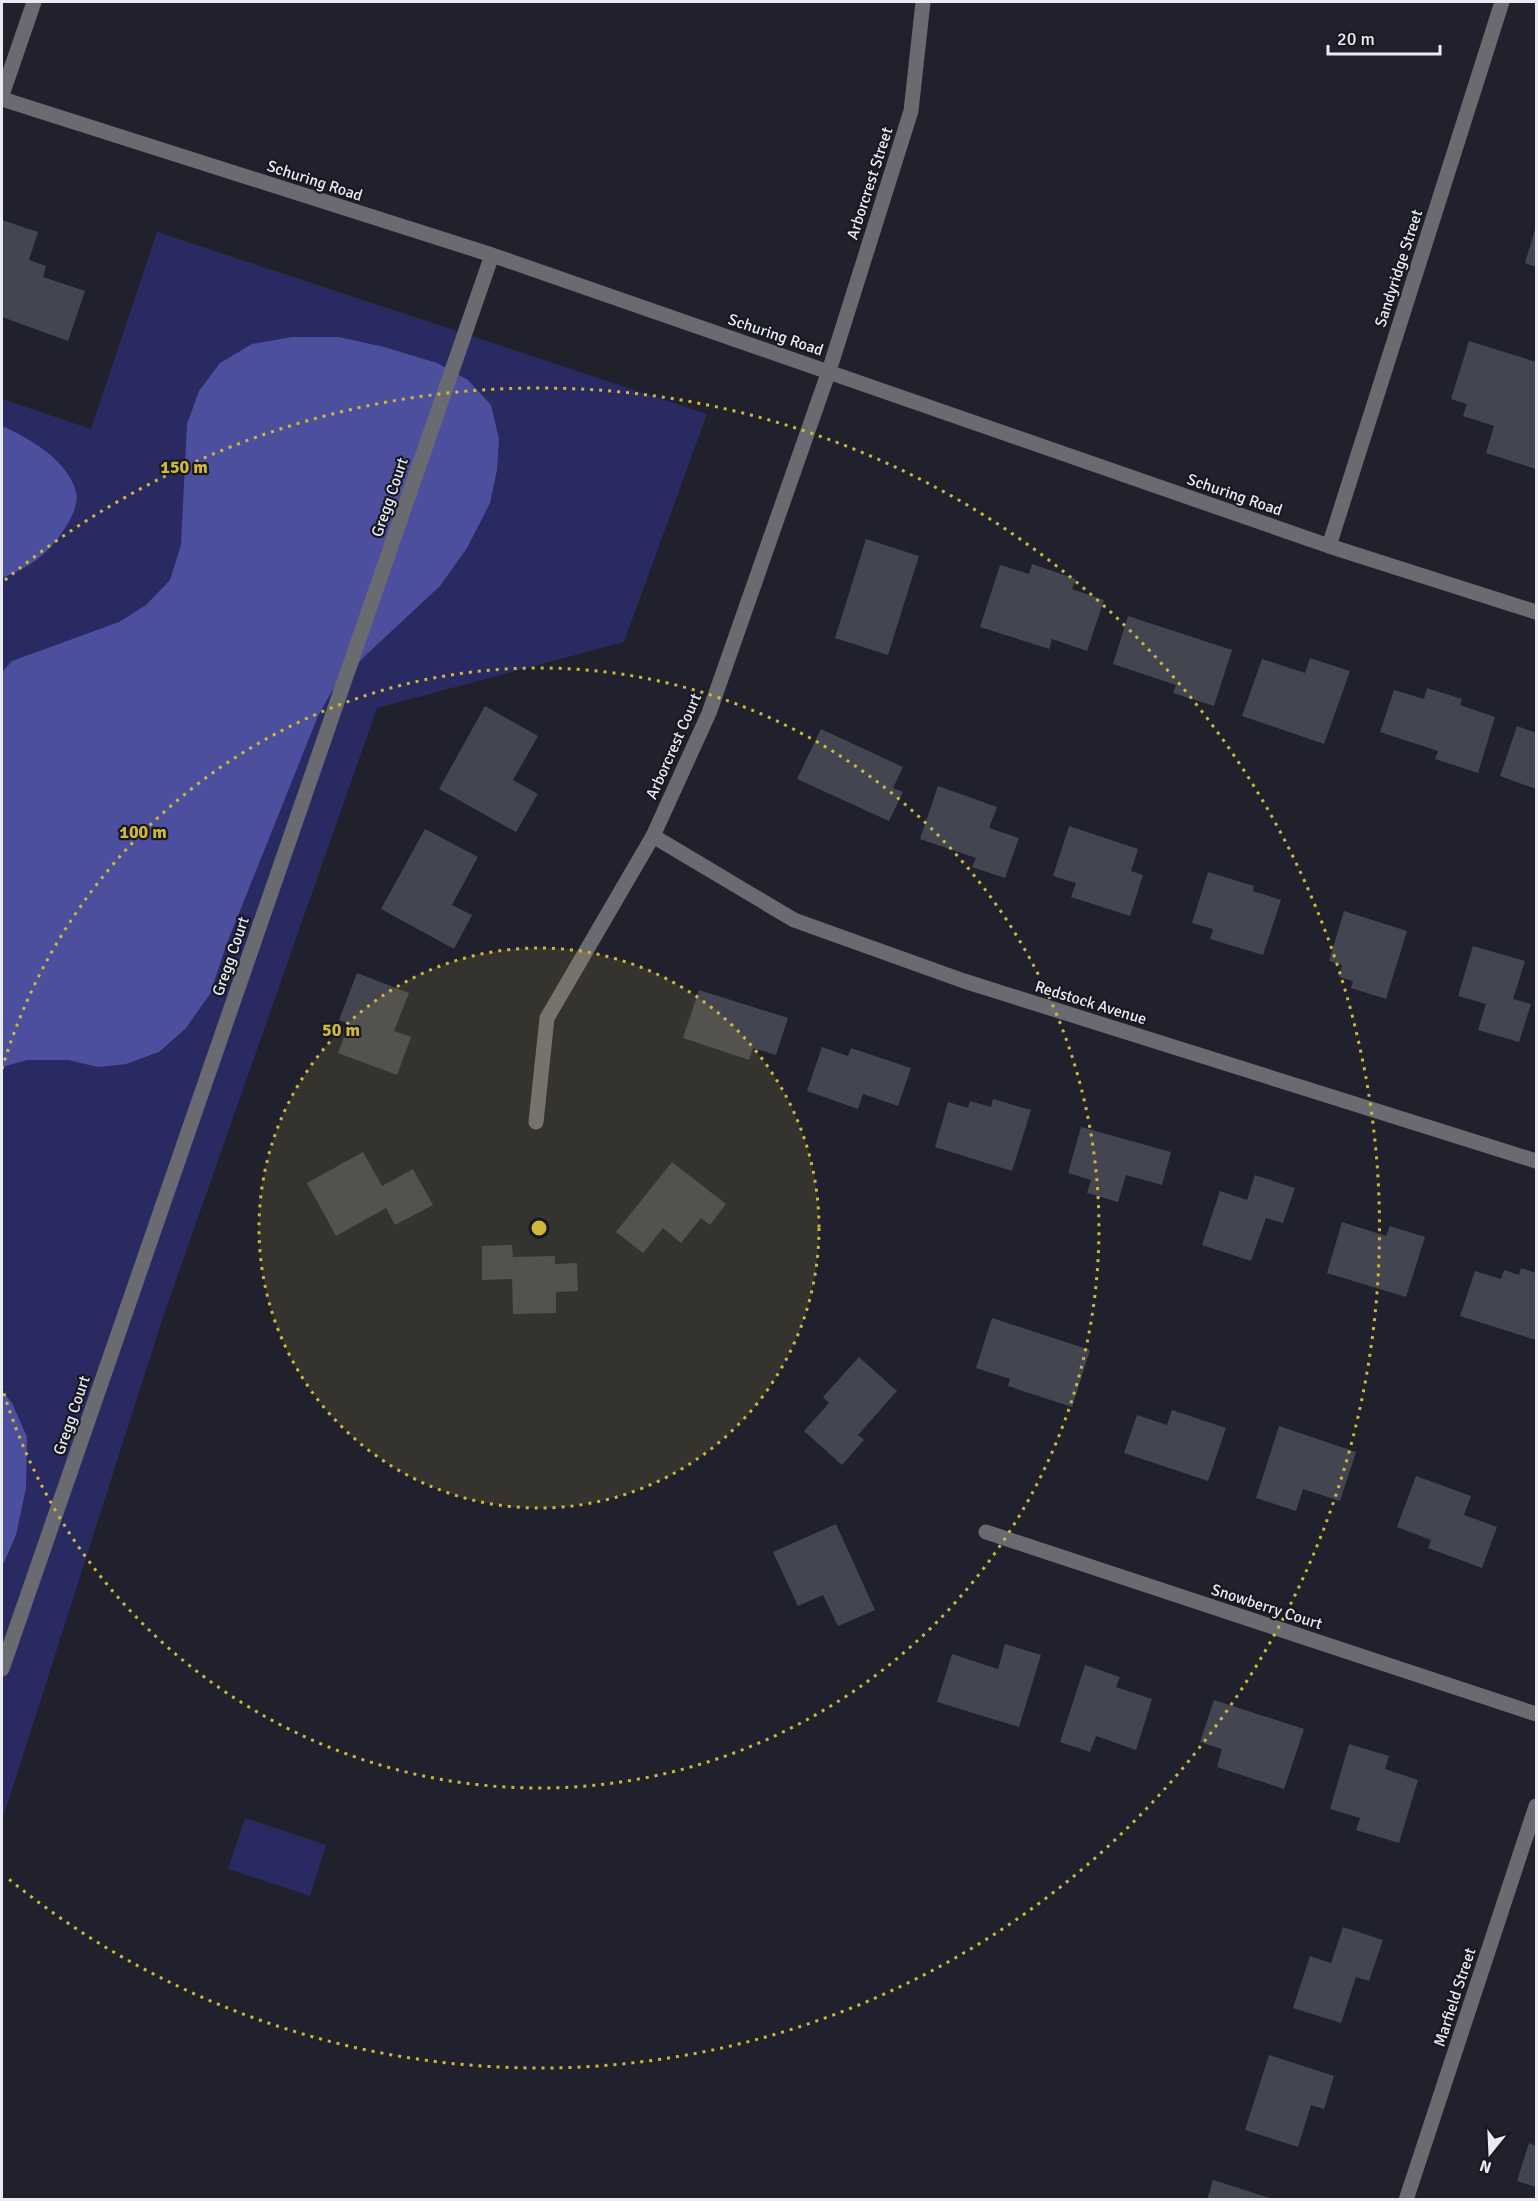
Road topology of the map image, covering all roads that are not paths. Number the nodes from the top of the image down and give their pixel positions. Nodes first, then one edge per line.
1 (34, 2) edge
2 (923, 2) edge
3 (1502, 2) edge
4 (2, 97) edge
5 (492, 255) junction
6 (829, 371) junction
7 (1329, 546) junction
8 (1536, 612) edge
9 (653, 836) junction
10 (536, 1122) dead end
11 (1536, 1161) edge
12 (986, 1532) dead end
13 (2, 1669) edge
14 (1536, 1714) edge
15 (1536, 1806) edge
16 (1406, 2199) edge

1 - 4 street
2 - 6 street, Arborcrest Street
3 - 7 street, Sandyridge Street
4 - 5 street, Schuring Road
5 - 6 street, Schuring Road
5 - 13 street, Gregg Court
6 - 7 street, Schuring Road
6 - 9 street, Arborcrest Court
7 - 8 street, Schuring Road
9 - 10 street, Arborcrest Court
9 - 11 street, Redstock Avenue
12 - 14 street, Snowberry Court
15 - 16 street, Marfield Street

